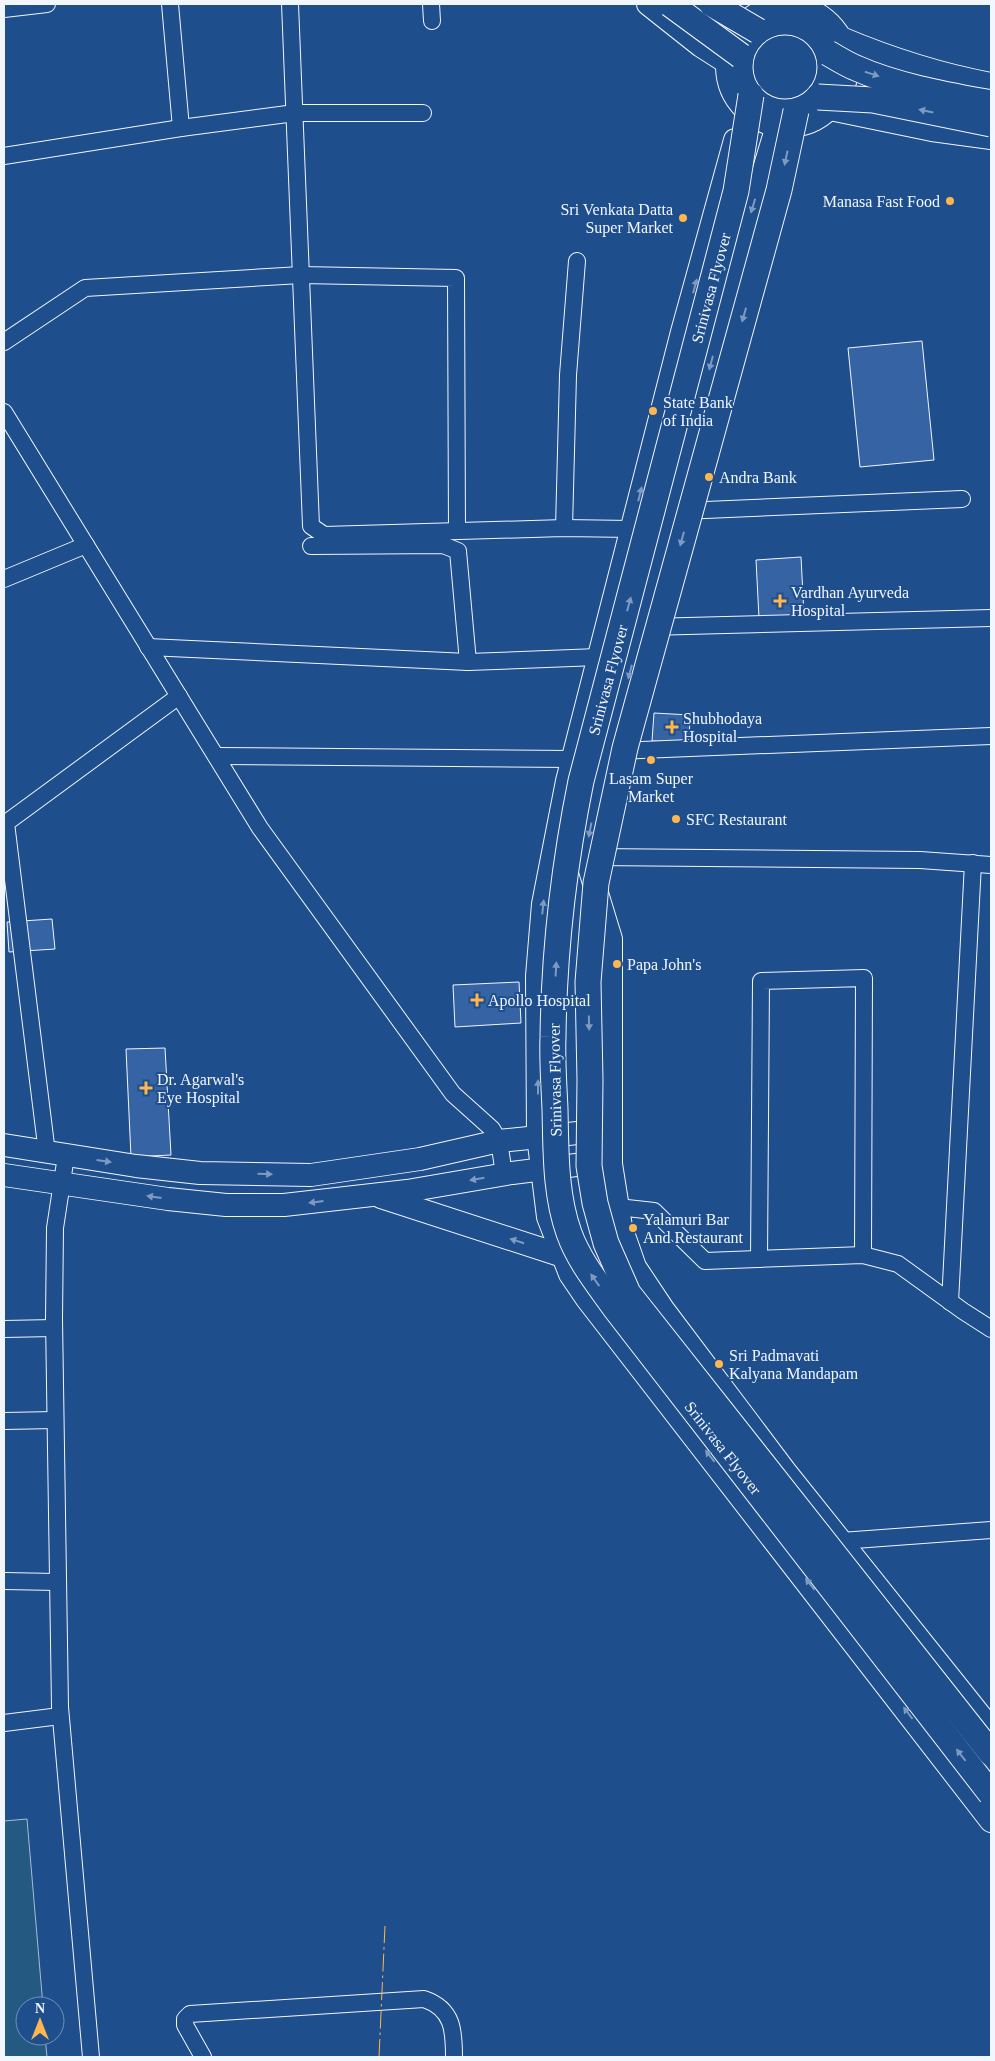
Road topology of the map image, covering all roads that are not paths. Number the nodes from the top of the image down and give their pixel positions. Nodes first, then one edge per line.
1 (47, 4) edge
2 (170, 4) edge
3 (290, 4) edge
4 (431, 4) edge
5 (648, 4) edge
6 (670, 4) edge
7 (712, 4) edge
8 (4, 9) edge
9 (752, 16) edge
10 (432, 21) dead end
11 (835, 46) junction
12 (734, 59) junction
13 (991, 84) edge
14 (747, 102) junction
15 (824, 103) junction
16 (991, 103) edge
17 (294, 113) junction
18 (423, 113) dead end
19 (786, 118) junction
20 (991, 124) edge
21 (181, 128) junction
22 (991, 138) edge
23 (4, 156) edge
24 (577, 260) dead end
25 (301, 275) junction
26 (4, 342) edge
27 (4, 412) edge
28 (962, 499) dead end
29 (672, 511) junction
30 (564, 528) junction
31 (631, 529) junction
32 (458, 531) junction
33 (86, 544) junction
34 (311, 546) dead end
35 (4, 579) edge
36 (991, 618) edge
37 (642, 628) junction
38 (148, 646) junction
39 (598, 657) junction
40 (468, 662) junction
41 (179, 696) junction
42 (991, 736) edge
43 (610, 752) junction
44 (216, 756) junction
45 (572, 759) junction
46 (586, 857) junction
47 (973, 863) junction
48 (991, 865) edge
49 (611, 1130) junction
50 (538, 1136) junction
51 (499, 1141) junction
52 (4, 1145) edge
53 (56, 1154) junction
54 (611, 1160) junction
55 (542, 1169) junction
56 (504, 1174) junction
57 (4, 1175) edge
58 (62, 1185) junction
59 (374, 1195) junction
60 (618, 1207) junction
61 (863, 1255) junction
62 (563, 1256) junction
63 (759, 1259) junction
64 (950, 1302) junction
65 (54, 1328) junction
66 (4, 1329) edge
67 (991, 1329) edge
68 (55, 1420) junction
69 (4, 1421) edge
70 (991, 1530) edge
71 (841, 1541) junction
72 (4, 1581) edge
73 (57, 1582) junction
74 (60, 1716) junction
75 (4, 1724) edge
76 (991, 1729) edge
77 (991, 1753) edge
78 (991, 1794) edge
79 (991, 1821) edge
80 (91, 2057) edge
81 (203, 2057) edge
82 (454, 2057) edge

1 - 8 street
2 - 21 street
3 - 17 street
4 - 10 street
5 - 12 street
6 - 12 main road, bridge
7 - 9 main road, bridge
9 - 11 main road
9 - 12 main road
11 - 13 street
11 - 15 main road
11 -> 16 main road, bridge
12 - 14 main road
14 - 19 main road
31 -> 14 street
78 -> 14 main road, Srinivasa Flyover, bridge
15 - 19 main road
20 -> 15 main road, bridge
15 - 22 street
17 - 18 street
17 - 21 street
17 - 25 street
19 -> 29 street
19 -> 77 main road, Srinivasa Flyover, bridge
21 - 23 street
24 - 30 street
25 - 26 street
25 - 32 street
25 - 32 street
27 - 33 street
28 - 29 street
29 - 37 street
30 - 31 street
30 - 32 street
31 - 39 street
33 - 35 street
33 - 38 street
34 - 40 street
36 - 37 street
37 -> 43 street
38 - 40 street
38 - 41 street
39 - 40 street
39 - 45 street
41 - 44 street
41 - 53 street
42 - 43 street
43 -> 46 street
44 - 45 street
44 - 51 street
50 -> 45 street
46 - 47 street
46 - 49 street
47 - 48 street
47 - 64 street
49 - 50 street
49 - 54 street
50 - 51 street
50 - 55 street
53 -> 51 street
51 - 56 street
52 - 53 street
53 - 58 street
54 - 55 street
54 - 60 street
55 - 56 street
55 - 62 street
56 -> 59 street
57 - 58 street
59 -> 58 street
58 - 65 street
62 -> 59 street
60 - 63 street
60 - 71 street
61 - 63 street
61 - 63 street
61 - 64 street
79 -> 62 street
64 - 67 street
65 - 66 street
65 - 68 street
68 - 69 street
68 - 73 street
70 - 71 street
71 - 76 street
72 - 73 street
73 - 74 street
74 - 75 street
74 - 80 street
81 - 82 street

